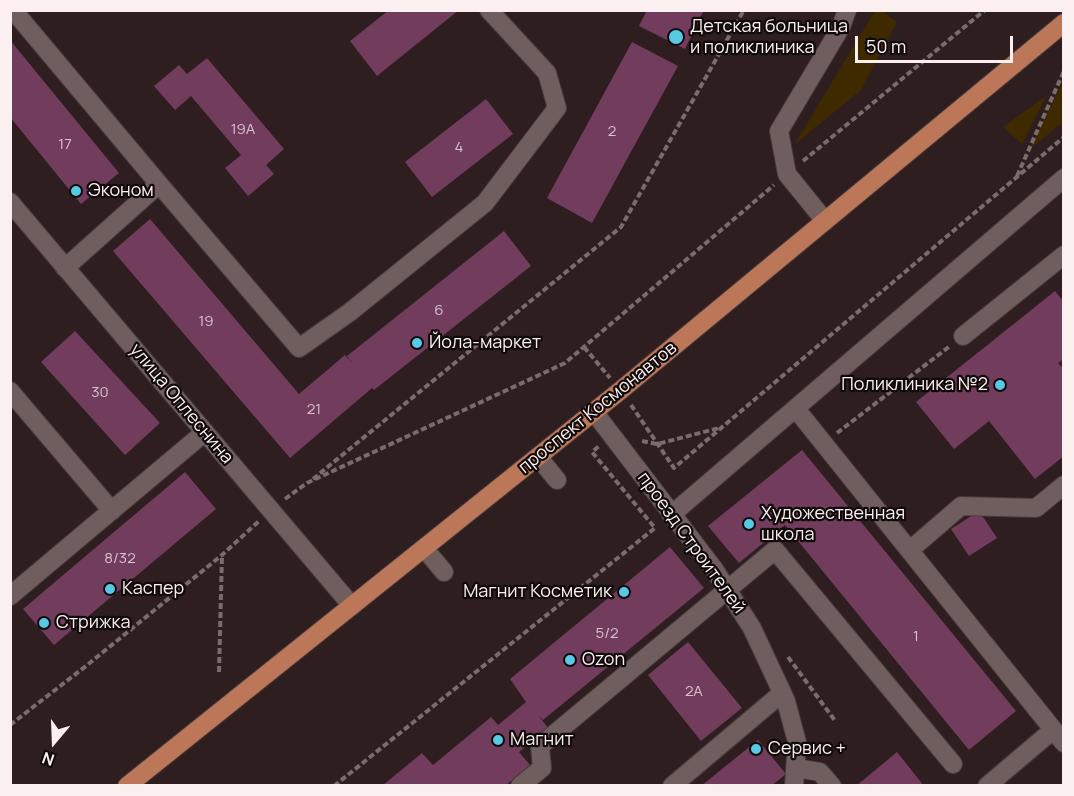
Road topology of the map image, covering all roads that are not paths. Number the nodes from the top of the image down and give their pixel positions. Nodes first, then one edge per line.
1 (13, 10) edge
2 (489, 10) edge
3 (847, 10) edge
4 (1064, 23) edge
5 (1064, 178) edge
6 (159, 184) junction
7 (10, 202) edge
8 (825, 221) junction
9 (1064, 255) edge
10 (65, 268) junction
11 (963, 336) road end
12 (10, 391) edge
13 (796, 409) junction
14 (594, 412) junction
15 (205, 432) junction
16 (538, 457) junction
17 (557, 480) dead end
18 (1064, 484) edge
19 (112, 511) junction
20 (671, 515) junction
21 (424, 548) junction
22 (910, 550) junction
23 (444, 572) dead end
24 (728, 590) junction
25 (10, 596) edge
26 (352, 606) junction
27 (782, 693) junction
28 (1058, 737) edge
29 (953, 764) dead end
30 (795, 777) edge
31 (127, 786) edge
32 (520, 786) edge
33 (672, 786) edge
34 (832, 786) edge
35 (987, 786) edge

1 - 6 street
2 - 6 street
3 - 8 street
4 - 8 main road, проспект Космонавтов
5 - 13 street
6 - 10 street
7 - 10 street, улица Оплеснина
8 - 14 main road, проспект Космонавтов
9 - 11 street
10 - 15 street, улица Оплеснина
12 - 19 street
13 - 20 street
13 - 22 street
14 - 16 main road, проспект Космонавтов
14 - 20 street, проезд Строителей
15 - 19 street
15 - 26 street, улица Оплеснина
16 - 17 street
16 - 21 main road, проспект Космонавтов
18 - 22 street
19 - 25 street
20 - 24 street, проезд Строителей
21 - 23 street
21 - 26 main road, проспект Космонавтов
22 - 28 street
24 - 27 street, проезд Строителей
24 - 29 street
24 - 32 street
26 - 31 main road, проспект Космонавтов
27 - 30 street, проезд Строителей
27 - 33 street
28 - 35 street
30 - 34 street

